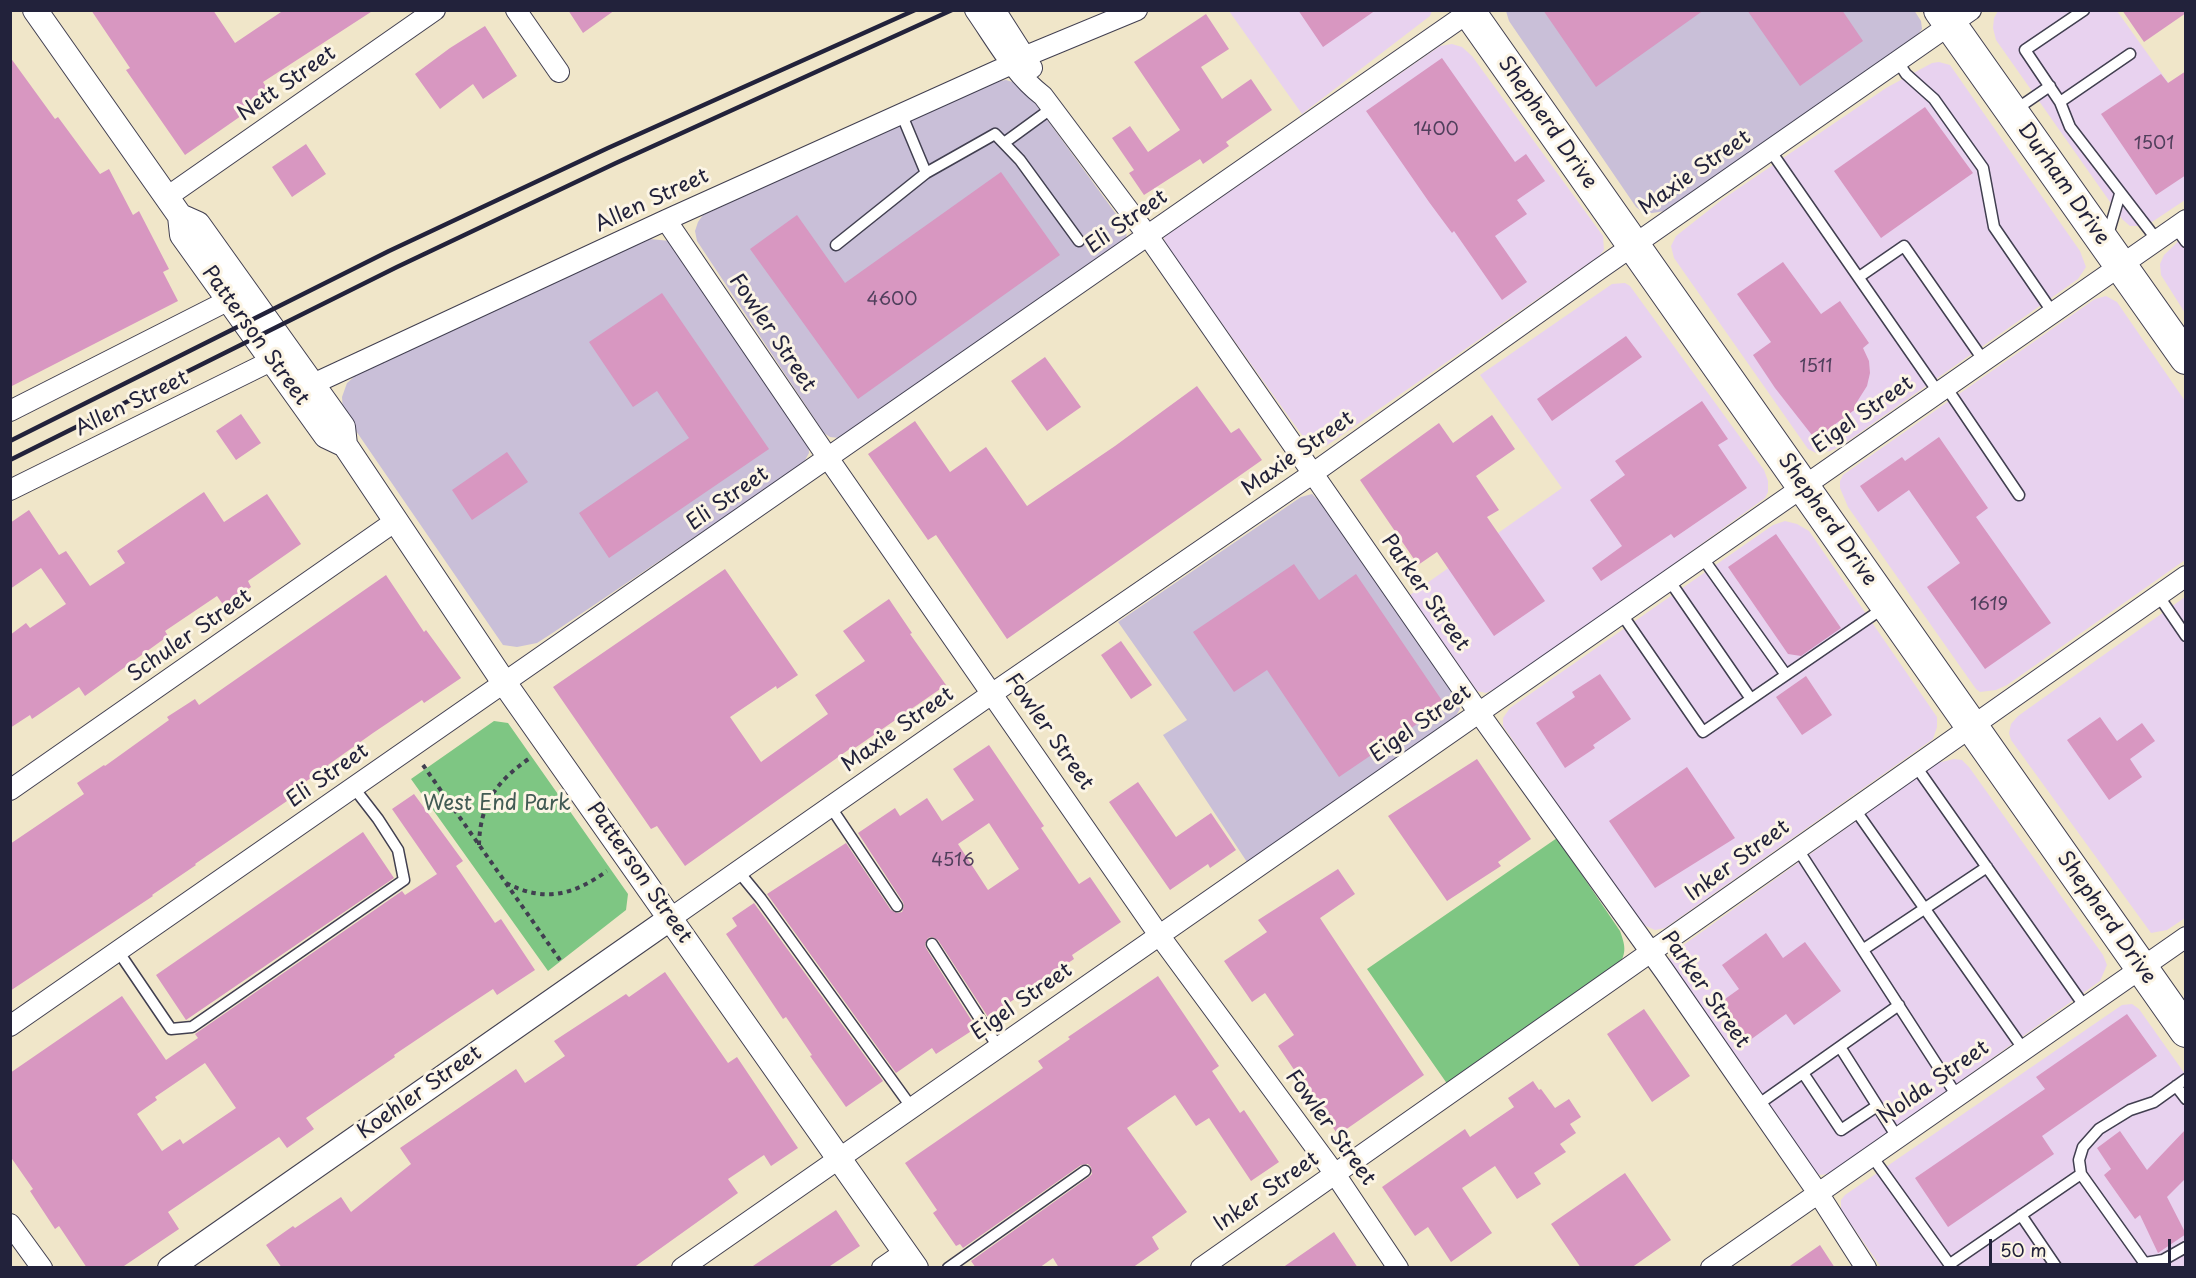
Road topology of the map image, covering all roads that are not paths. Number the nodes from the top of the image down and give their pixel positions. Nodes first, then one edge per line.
1 (36, 10) edge
2 (435, 10) edge
3 (516, 10) edge
4 (975, 10) edge
5 (995, 10) edge
6 (1137, 10) edge
7 (2084, 10) edge
8 (1469, 11) edge
9 (1954, 15) edge
10 (2130, 54) dead end
11 (1019, 60) junction
12 (1898, 62) junction
13 (559, 72) dead end
14 (2050, 86) junction
15 (1047, 102) junction
16 (2060, 102) junction
17 (901, 113) junction
18 (2012, 113) junction
19 (1004, 143) junction
20 (1770, 150) junction
21 (926, 172) junction
22 (2120, 194) junction
23 (173, 206) junction
24 (666, 220) junction
25 (2182, 229) edge
26 (1148, 236) junction
27 (2157, 240) junction
28 (1079, 241) dead end
29 (836, 245) dead end
30 (1634, 245) junction
31 (2113, 255) junction
32 (1859, 277) junction
33 (229, 300) junction
34 (2053, 313) junction
35 (2186, 358) edge
36 (273, 360) junction
37 (1984, 361) junction
38 (313, 384) junction
39 (1942, 390) junction
40 (10, 411) edge
41 (345, 445) junction
42 (828, 458) junction
43 (1312, 474) junction
44 (1803, 486) junction
45 (10, 490) edge
46 (2019, 495) dead end
47 (397, 520) junction
48 (1702, 557) junction
49 (2186, 576) edge
50 (1669, 580) junction
51 (2158, 595) junction
52 (1888, 606) junction
53 (1622, 613) junction
54 (2186, 636) edge
55 (1785, 675) junction
56 (505, 684) junction
57 (993, 693) junction
58 (1751, 699) junction
59 (1479, 713) junction
60 (1971, 725) junction
61 (1915, 765) junction
62 (354, 788) junction
63 (10, 790) edge
64 (830, 806) junction
65 (1854, 808) junction
66 (1797, 848) junction
67 (1987, 867) junction
68 (738, 871) junction
69 (897, 906) dead end
70 (1925, 908) junction
71 (671, 918) junction
72 (1159, 935) junction
73 (2186, 937) edge
74 (932, 944) dead end
75 (1864, 949) junction
76 (118, 951) junction
77 (1650, 953) junction
78 (2141, 968) junction
79 (1899, 1005) junction
80 (2085, 1007) junction
81 (2178, 1015) edge
82 (10, 1026) edge
83 (998, 1047) junction
84 (1839, 1047) junction
85 (2024, 1050) junction
86 (1803, 1073) junction
87 (2181, 1082) edge
88 (1958, 1096) junction
89 (2186, 1099) edge
90 (1756, 1106) junction
91 (1877, 1106) junction
92 (912, 1108) junction
93 (1897, 1137) junction
94 (1871, 1155) junction
95 (839, 1158) junction
96 (1085, 1172) dead end
97 (1335, 1174) junction
98 (2081, 1174) junction
99 (1818, 1193) junction
100 (2021, 1215) junction
101 (10, 1224) edge
102 (2186, 1247) edge
103 (910, 1260) edge
104 (2147, 1265) edge
105 (1951, 1266) edge
106 (42, 1268) edge
107 (170, 1268) edge
108 (682, 1268) edge
109 (882, 1268) edge
110 (948, 1268) edge
111 (1201, 1268) edge
112 (1398, 1268) edge
113 (1711, 1268) edge
114 (1866, 1268) edge
115 (2057, 1268) edge

1 - 23 street, Patterson Street
2 - 23 street, Nett Street
3 - 13 street
4 - 11 street, Parker Street
5 - 11 street, Parker Street
6 - 11 street, Allen Street
7 - 14 lane
8 - 26 street, Eli Street
8 - 30 main road, Shepherd Drive
9 - 12 street, Maxie Street
9 - 18 main road, Durham Drive
10 - 16 lane
11 - 15 street, Parker Street
11 - 17 street, Allen Street
12 - 20 street, Maxie Street
12 - 34 lane
14 - 16 lane
14 - 18 lane
15 - 19 lane
15 - 26 street, Parker Street
16 - 22 lane
17 - 21 lane
17 - 24 street, Allen Street
18 - 31 main road, Durham Drive
19 - 21 lane
19 - 28 lane
20 - 30 street, Maxie Street
20 - 32 lane
21 - 29 lane
22 - 27 lane
22 - 31 lane
23 - 33 street, Patterson Street
23 - 38 street, Patterson Street
24 - 38 street, Allen Street
24 - 42 street, Fowler Street
25 - 27 street, Eigel Street
26 - 42 street, Eli Street
26 - 43 street, Parker Street
27 - 31 street, Eigel Street
30 - 43 street, Maxie Street
30 - 44 main road, Shepherd Drive
31 - 34 street, Eigel Street
31 - 35 main road, Durham Drive
32 - 37 lane
32 - 39 lane
33 - 36 street, Patterson Street
33 - 40 street
34 - 37 street, Eigel Street
36 - 41 street, Patterson Street
36 - 45 street, Allen Street
37 - 39 street, Eigel Street
38 - 41 street, Patterson Street
39 - 44 street, Eigel Street
39 - 46 lane
41 - 47 street, Patterson Street
42 - 56 street, Eli Street
42 - 57 street, Fowler Street
43 - 57 street, Maxie Street
43 - 59 street, Parker Street
44 - 48 street, Eigel Street
44 - 52 main road, Shepherd Drive
47 - 56 street, Patterson Street
47 - 63 street, Schuler Street
48 - 50 street, Eigel Street
48 - 55 lane
49 - 51 street, Inker Street
50 - 53 street, Eigel Street
50 - 58 lane
51 - 54 lane
51 - 60 street, Inker Street
52 - 55 lane
52 - 60 main road, Shepherd Drive
53 - 58 lane
53 - 59 street, Eigel Street
55 - 58 lane
56 - 62 street, Eli Street
56 - 71 street, Patterson Street
57 - 64 street, Maxie Street
57 - 72 street, Fowler Street
59 - 72 street, Eigel Street
59 - 77 street, Parker Street
60 - 61 street, Inker Street
60 - 78 main road, Shepherd Drive
61 - 65 street, Inker Street
61 - 67 lane
62 - 76 street, Eli Street
62 - 76 lane
64 - 68 street, Maxie Street
64 - 69 lane
65 - 66 street, Inker Street
65 - 70 lane
66 - 75 lane
66 - 77 street, Inker Street
67 - 70 lane
67 - 80 lane
68 - 71 street, Maxie Street
68 - 92 lane
70 - 75 lane
70 - 85 lane
71 - 95 street, Patterson Street
71 - 107 street, Koehler Street
72 - 83 street, Eigel Street
72 - 97 street, Fowler Street
73 - 78 street, Nolda Street
74 - 83 lane
75 - 79 lane
76 - 82 street, Eli Street
77 - 90 street, Parker Street
77 - 97 street, Inker Street
78 - 80 street, Nolda Street
78 - 81 main road, Shepherd Drive
79 - 84 lane
79 - 88 lane
80 - 85 street, Nolda Street
83 - 92 street, Eigel Street
84 - 86 lane
84 - 91 lane
85 - 88 street, Nolda Street
86 - 90 lane
86 - 91 lane
87 - 89 lane
87 - 98 lane
88 - 93 street, Nolda Street
90 - 99 street, Parker Street
91 - 93 lane
92 - 95 street, Eigel Street
93 - 94 street, Nolda Street
94 - 99 street, Nolda Street
94 - 105 lane
95 - 103 street, Patterson Street
95 - 108 street, Eigel Street
96 - 110 lane
97 - 111 street, Inker Street
97 - 112 street, Fowler Street
98 - 100 lane
98 - 104 lane
99 - 113 street, Nolda Street
99 - 114 street, Parker Street
100 - 105 lane
100 - 115 lane
101 - 106 street
102 - 104 lane
103 - 109 street

